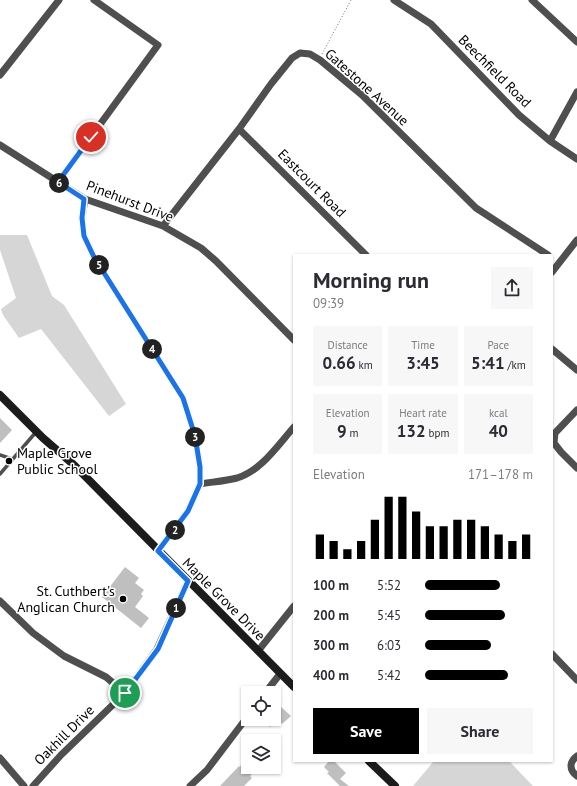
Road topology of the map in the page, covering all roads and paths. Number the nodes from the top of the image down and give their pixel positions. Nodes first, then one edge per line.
1 (59, 0) edge
2 (94, 0) edge
3 (351, 0) edge
4 (394, 0) edge
5 (532, 0) edge
6 (577, 42) edge
7 (320, 60) junction
8 (0, 75) edge
9 (577, 92) edge
10 (239, 129) junction
11 (550, 141) junction
12 (0, 145) edge
13 (577, 159) edge
14 (58, 182) junction
15 (84, 199) junction
16 (162, 226) junction
17 (577, 240) edge
18 (365, 254) edge
19 (546, 254) edge
20 (553, 258) edge
21 (560, 262) junction
22 (553, 271) edge
23 (293, 339) edge
24 (553, 350) edge
25 (577, 370) edge
26 (0, 395) edge
27 (577, 410) edge
28 (293, 428) edge
29 (37, 431) junction
30 (0, 455) edge
31 (12, 459) junction
32 (577, 468) edge
33 (0, 474) edge
34 (200, 484) junction
35 (158, 551) junction
36 (188, 581) junction
37 (0, 601) edge
38 (293, 607) edge
39 (258, 651) junction
40 (553, 655) edge
41 (280, 674) junction
42 (577, 680) edge
43 (271, 686) edge
44 (293, 686) edge
45 (125, 693) junction
46 (241, 725) edge
47 (577, 756) edge
48 (0, 758) edge
49 (370, 762) edge
50 (577, 776) edge
51 (24, 786) edge
52 (33, 786) edge
53 (190, 786) edge
54 (395, 786) edge

1 - 8 street
2 - 14 street
3 - 7 path
4 - 11 street, Beechfield Road
5 - 6 street
7 - 10 street, Gatestone Avenue
7 - 19 street, Gatestone Avenue
9 - 11 street
10 - 16 street, Gatestone Avenue
10 - 18 street, Eastcourt Road
11 - 13 street, Beechfield Road
12 - 14 street, Pinehurst Drive
14 - 15 street, Pinehurst Drive
15 - 16 street, Pinehurst Drive
15 - 34 street
16 - 23 street, Pinehurst Drive
17 - 21 street
20 - 21 street
21 - 22 street
24 - 25 street
26 - 29 street, Maple Grove Drive
27 - 32 street
28 - 34 street
29 - 31 lane
29 - 35 street, Maple Grove Drive
30 - 31 lane
31 - 33 lane
34 - 35 street
35 - 36 street, Maple Grove Drive
36 - 39 street, Maple Grove Drive
36 - 45 street, Oakhill Drive
37 - 45 street
38 - 39 street
39 - 41 street, Maple Grove Drive
40 - 42 street
41 - 43 street
41 - 44 street, Maple Grove Drive
45 - 52 street, Oakhill Drive
46 - 53 street
47 - 50 street
48 - 51 street
49 - 54 street

